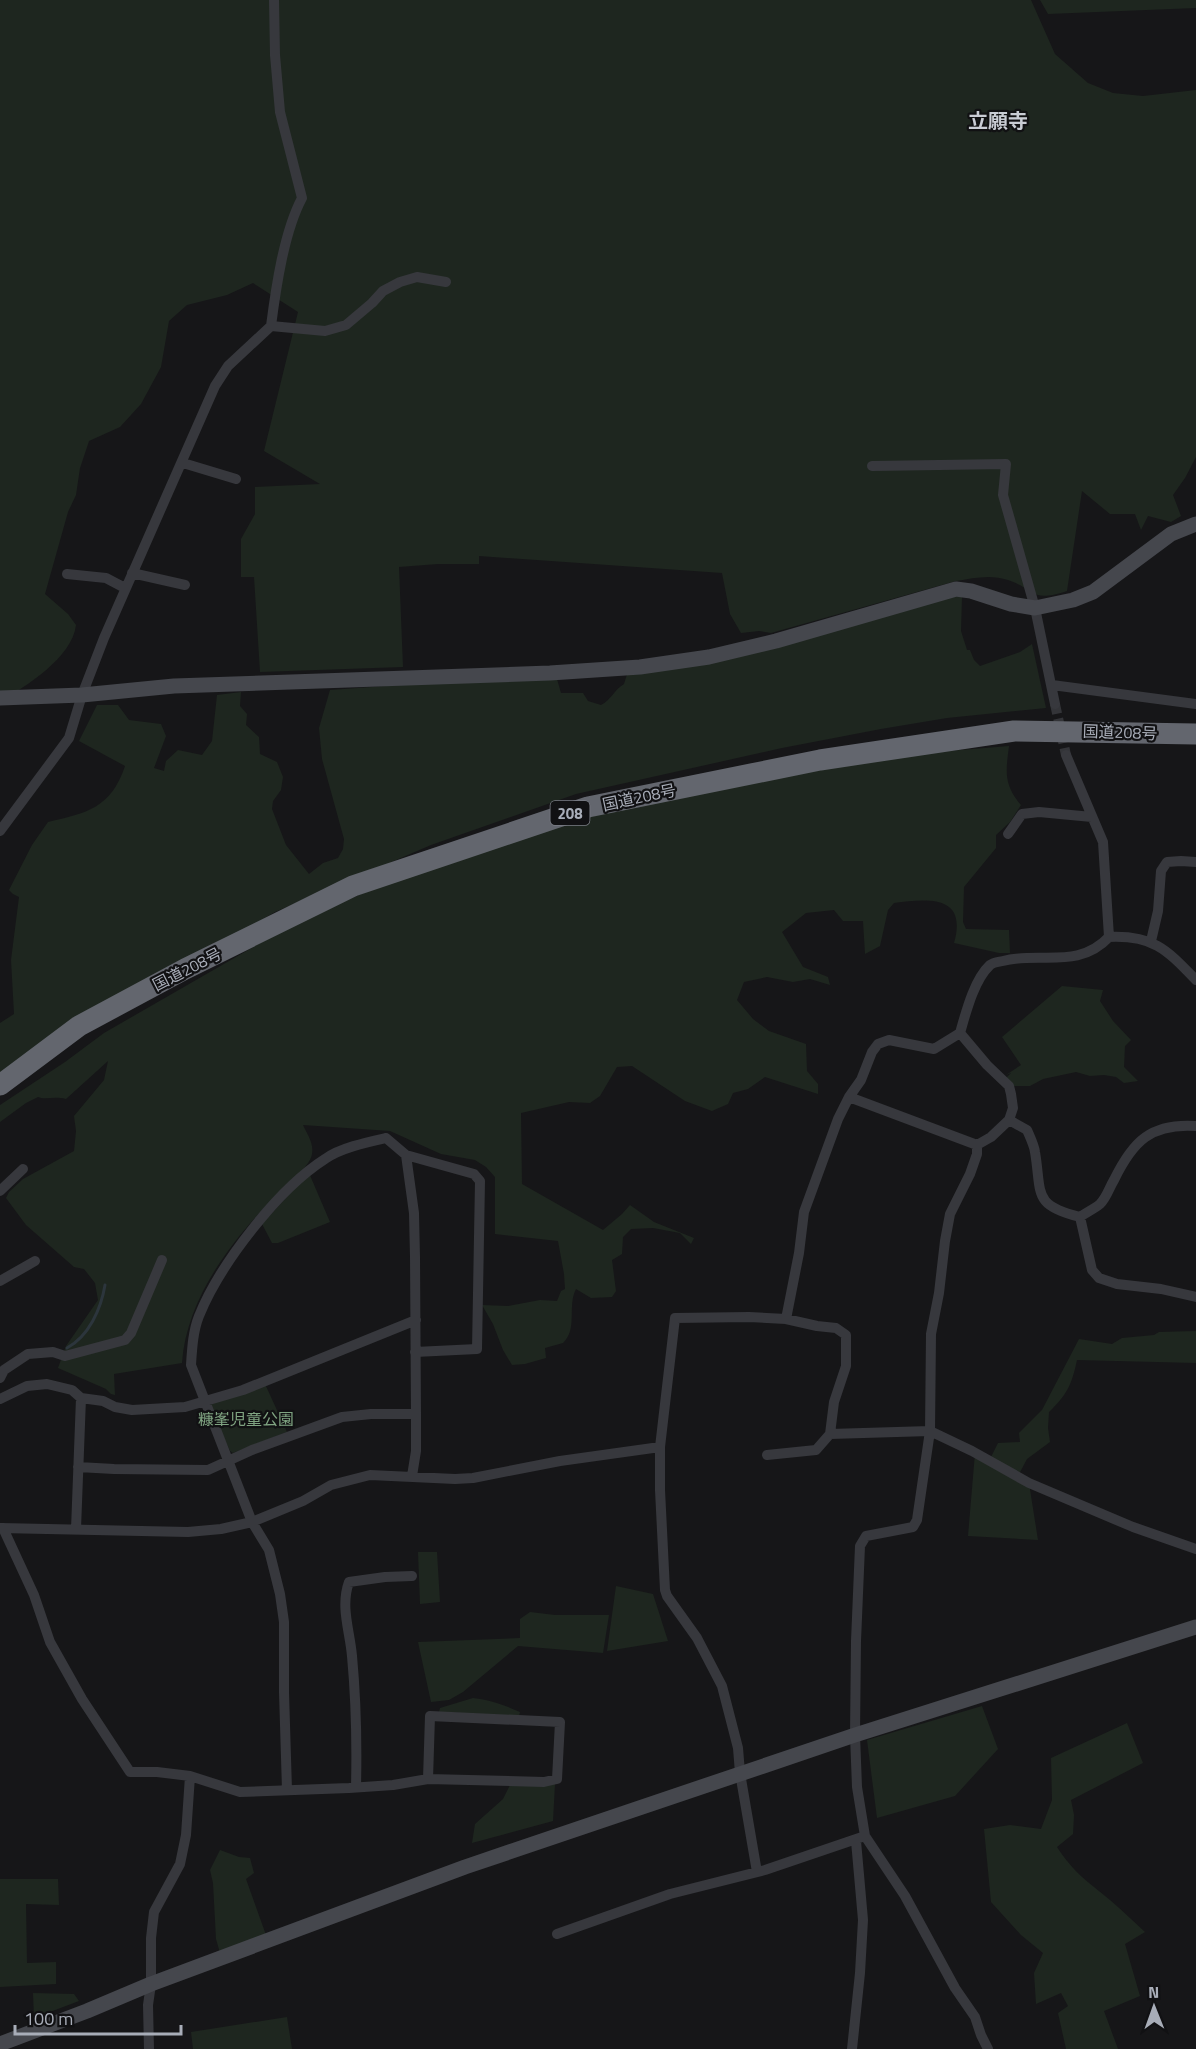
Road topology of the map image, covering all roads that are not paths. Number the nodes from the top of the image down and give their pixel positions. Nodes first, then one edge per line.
1 (274, 0) edge
2 (446, 282) dead end
3 (271, 326) junction
4 (183, 463) junction
5 (872, 466) dead end
6 (236, 479) dead end
7 (1196, 524) edge
8 (132, 573) junction
9 (67, 574) dead end
10 (185, 585) dead end
11 (125, 588) junction
12 (1035, 608) junction
13 (1052, 685) junction
14 (82, 696) junction
15 (0, 698) edge
16 (1055, 704) tunnel mouth
17 (1196, 704) edge
18 (1196, 734) edge
19 (1066, 755) tunnel mouth
20 (1092, 817) junction
21 (0, 831) edge
22 (1008, 834) dead end
23 (1196, 862) edge
24 (1109, 937) junction
25 (1151, 941) junction
26 (1196, 980) edge
27 (960, 1033) junction
28 (0, 1085) edge
29 (849, 1097) junction
30 (1009, 1120) junction
31 (1196, 1126) edge
32 (977, 1145) junction
33 (406, 1155) junction
34 (23, 1169) dead end
35 (1, 1188) edge
36 (1080, 1216) junction
37 (162, 1260) dead end
38 (35, 1261) dead end
39 (0, 1281) edge
40 (1196, 1297) edge
41 (786, 1319) junction
42 (416, 1320) junction
43 (415, 1352) junction
44 (0, 1378) edge
45 (81, 1398) junction
46 (0, 1399) edge
47 (205, 1403) junction
48 (416, 1414) junction
49 (930, 1431) junction
50 (830, 1434) junction
51 (660, 1447) junction
52 (767, 1455) dead end
53 (228, 1461) junction
54 (78, 1467) junction
55 (412, 1476) junction
56 (252, 1521) junction
57 (1, 1528) edge
58 (76, 1529) junction
59 (1196, 1549) edge
60 (412, 1576) dead end
61 (1196, 1627) edge
62 (855, 1735) junction
63 (740, 1773) junction
64 (190, 1776) junction
65 (428, 1779) junction
66 (356, 1787) junction
67 (287, 1791) junction
68 (861, 1838) junction
69 (757, 1872) junction
70 (557, 1934) dead end
71 (151, 1984) junction
72 (0, 2044) edge
73 (149, 2049) edge
74 (852, 2049) edge
75 (988, 2049) edge

1 - 3 street
2 - 3 street
3 - 4 street
4 - 6 street
4 - 8 street
5 - 12 street
7 - 12 street
8 - 10 street
8 - 11 street
9 - 11 street
11 - 14 street
12 - 13 street
12 - 14 street
13 - 16 street
13 - 17 street
14 - 15 street
14 - 21 street
18 - 28 highway, 国道208号 / 208
19 - 20 street
20 - 22 street
20 - 24 street
23 - 25 street
24 - 25 street
24 - 27 street
25 - 26 street
27 - 29 street
27 - 30 street
29 - 32 street
29 - 41 street
30 - 32 street
30 - 36 street
31 - 36 street
32 - 49 street
33 - 42 street
33 - 43 street
33 - 47 street
34 - 35 street
36 - 40 street
37 - 44 street
38 - 39 street
41 - 50 street
41 - 51 street
42 - 43 street
42 - 47 street
43 - 48 street
45 - 46 street
45 - 47 street
45 - 54 street
47 - 53 street
48 - 53 street
48 - 55 street
49 - 50 street
49 - 59 street
49 - 62 street
50 - 52 street
51 - 55 street
51 - 63 street
53 - 54 street
53 - 56 street
54 - 58 street
55 - 56 street
56 - 58 street
56 - 67 street
57 - 58 street
57 - 64 street
60 - 66 street
61 - 62 street
62 - 63 street
62 - 68 street
63 - 69 street
63 - 71 street
64 - 67 street
64 - 71 street
65 - 65 street
65 - 66 street
66 - 67 street
68 - 69 street
68 - 74 street
68 - 75 street
69 - 70 street
71 - 72 street
71 - 73 street

